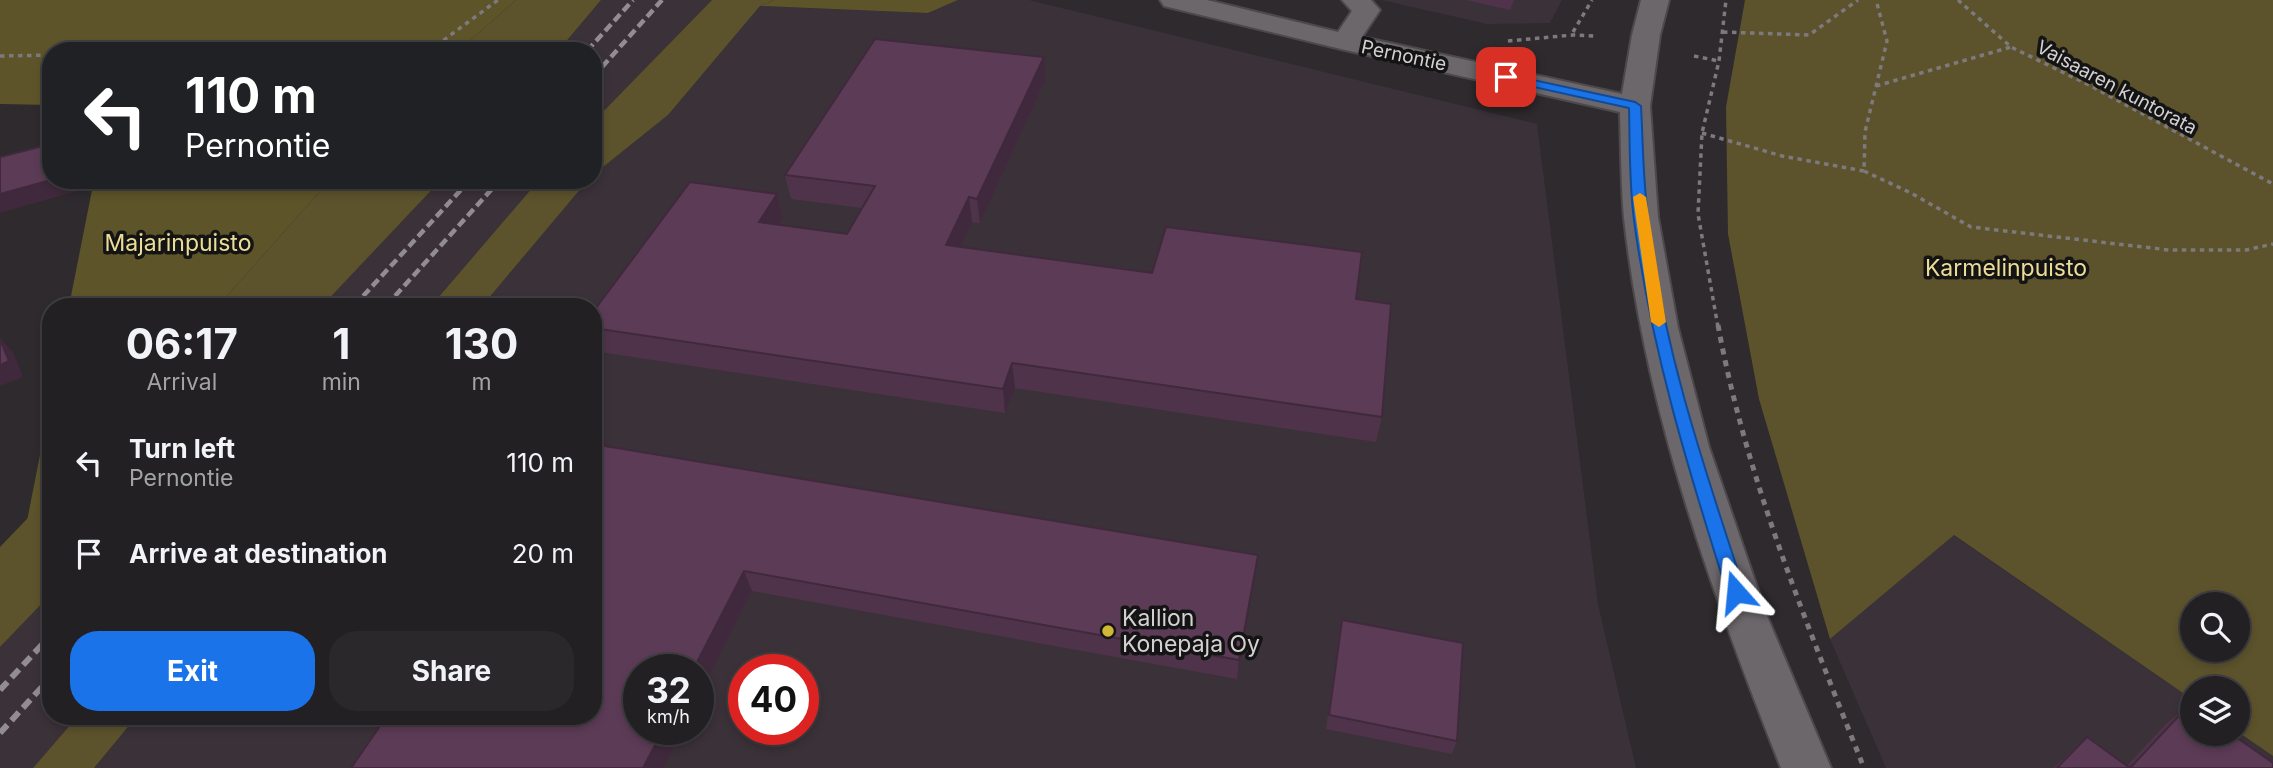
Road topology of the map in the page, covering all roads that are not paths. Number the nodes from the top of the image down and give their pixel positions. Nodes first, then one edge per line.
1 (1174, 0) edge
2 (1356, 0) edge
3 (1655, 0) edge
4 (1345, 42) junction
5 (1635, 106) junction
6 (1806, 768) edge

1 - 4 street, Pernontie
2 - 4 street
3 - 5 street
4 - 5 street, Pernontie
5 - 6 street

